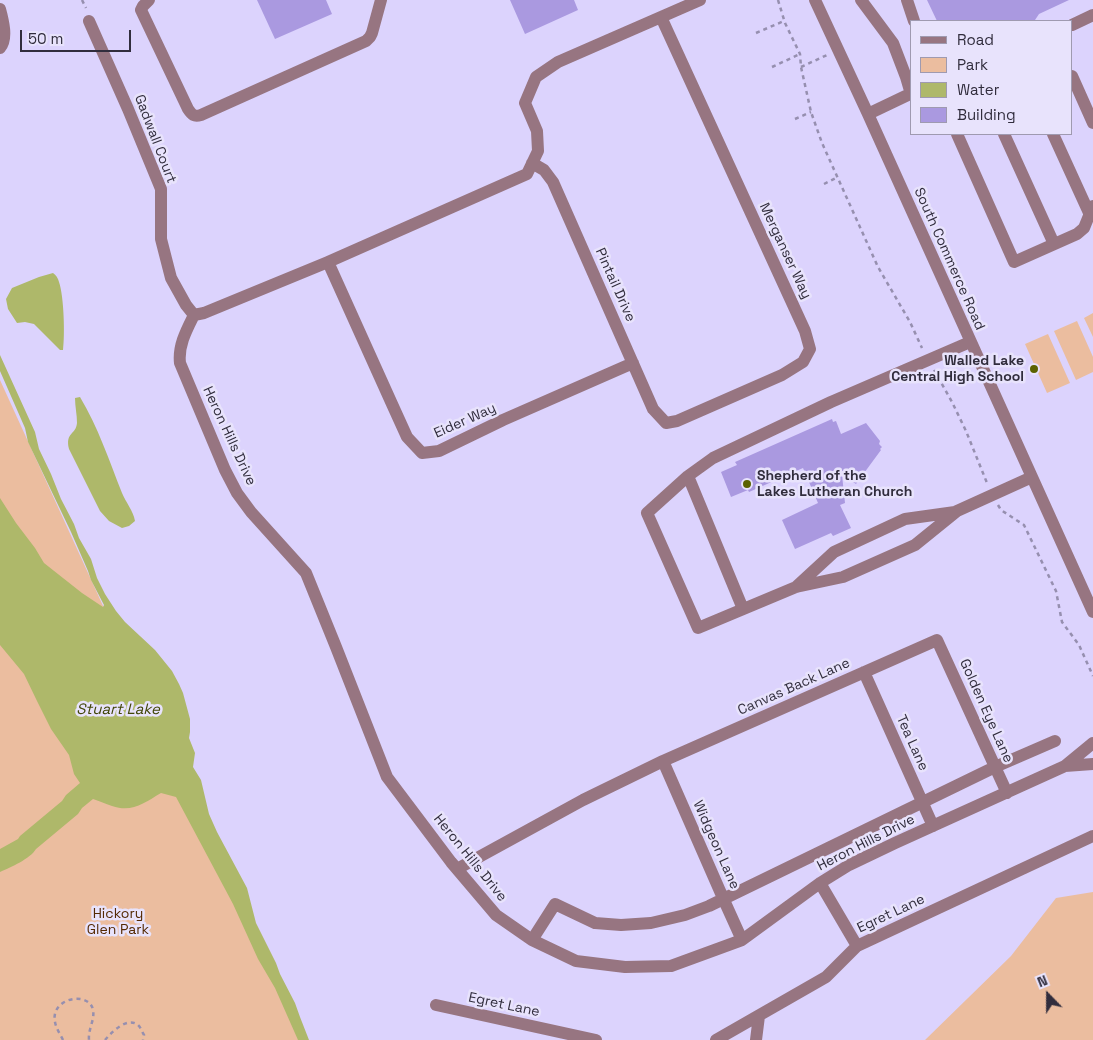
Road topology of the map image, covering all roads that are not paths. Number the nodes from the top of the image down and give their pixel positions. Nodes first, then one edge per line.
1 (149, 0) edge
2 (381, 0) edge
3 (700, 0) edge
4 (814, 0) edge
5 (861, 0) edge
6 (907, 0) edge
7 (0, 9) edge
8 (1093, 16) edge
9 (661, 17) junction
10 (914, 20) edge
11 (89, 21) dead end
12 (1073, 25) edge
13 (0, 48) edge
14 (1073, 78) edge
15 (910, 91) edge
16 (910, 94) edge
17 (868, 114) junction
18 (1093, 123) edge
19 (957, 135) edge
20 (1004, 135) edge
21 (1054, 135) edge
22 (532, 163) junction
23 (1092, 211) edge
24 (1054, 244) junction
25 (328, 262) junction
26 (199, 314) junction
27 (970, 342) junction
28 (633, 363) junction
29 (666, 423) joint
30 (688, 476) junction
31 (1032, 477) junction
32 (957, 511) junction
33 (796, 587) junction
34 (743, 609) junction
35 (1093, 612) edge
36 (937, 640) joint
37 (864, 672) junction
38 (1055, 741) dead end
39 (1093, 743) edge
40 (663, 761) junction
41 (1093, 764) edge
42 (1065, 766) junction
43 (995, 767) junction
44 (1007, 793) junction
45 (923, 802) junction
46 (933, 826) junction
47 (1093, 836) edge
48 (457, 868) junction
49 (820, 883) junction
50 (723, 898) junction
51 (532, 940) junction
52 (742, 940) junction
53 (856, 946) junction
54 (436, 1005) dead end
55 (759, 1016) junction
56 (596, 1040) edge
57 (716, 1040) edge
58 (756, 1040) edge

1 - 2 street
3 - 9 street
4 - 17 street, South Commerce Road
5 - 15 street
6 - 10 street
7 - 13 street
8 - 12 street
9 - 22 street
9 - 29 street, Merganser Way
11 - 26 street, Gadwall Court
14 - 18 street
16 - 17 street
17 - 27 street, South Commerce Road
19 - 24 street
20 - 24 street
21 - 23 street
22 - 25 street
22 - 28 street, Pintail Drive
23 - 24 street
25 - 26 street
25 - 28 street, Eider Way
26 - 48 street, Heron Hills Drive
27 - 30 street
27 - 31 street, South Commerce Road
28 - 29 street, Pintail Drive
30 - 34 street
30 - 34 street
31 - 32 street
31 - 35 street, South Commerce Road
32 - 33 street
32 - 33 street
33 - 34 street
36 - 37 street, Canvas Back Lane
36 - 43 street, Golden Eye Lane
37 - 40 street, Canvas Back Lane
37 - 45 street, Tea Lane
38 - 43 street
39 - 42 street, Heron Hills Drive
40 - 48 street, Canvas Back Lane
40 - 50 street, Widgeon Lane
41 - 42 street, Heron Hills Drive
42 - 44 street, Heron Hills Drive
43 - 44 street, Golden Eye Lane
43 - 45 street
44 - 46 street, Heron Hills Drive
45 - 46 street, Tea Lane
45 - 50 street
46 - 49 street, Heron Hills Drive
47 - 53 street, Egret Lane
48 - 51 street, Heron Hills Drive
49 - 52 street, Heron Hills Drive
49 - 53 street
50 - 51 street
50 - 52 street, Widgeon Lane
51 - 52 street, Heron Hills Drive
53 - 55 street, Egret Lane
54 - 56 street, Egret Lane
55 - 57 street, Egret Lane
55 - 58 street

